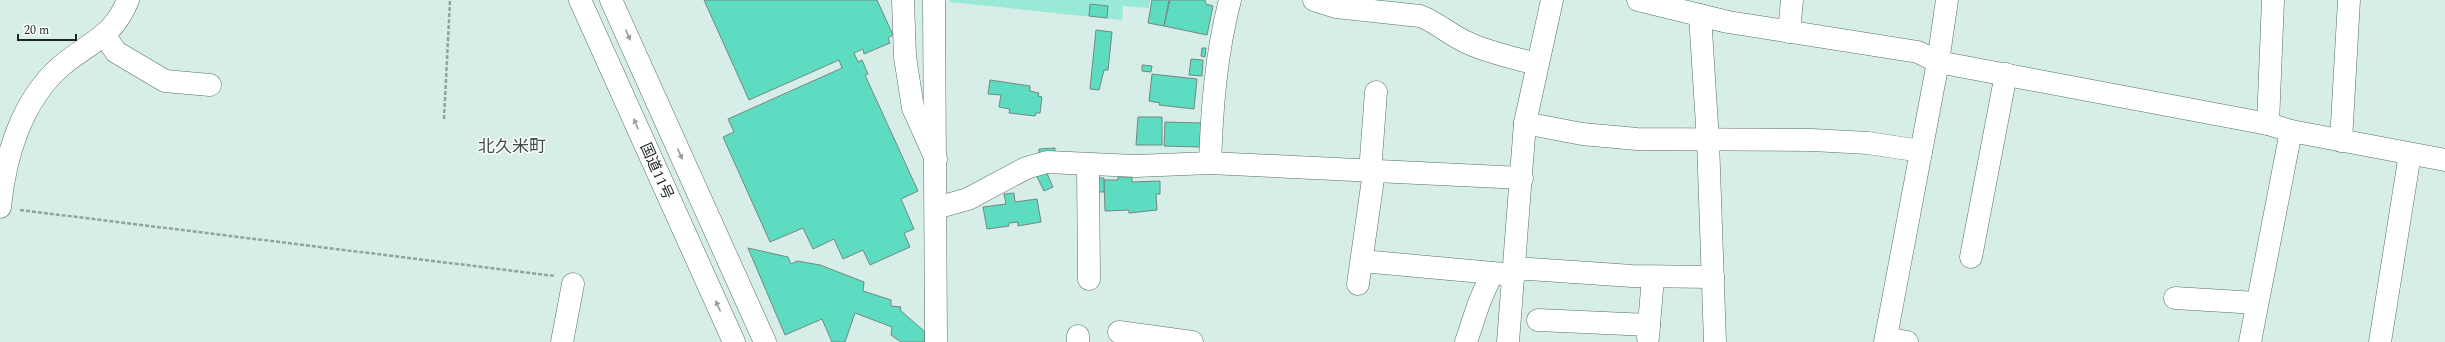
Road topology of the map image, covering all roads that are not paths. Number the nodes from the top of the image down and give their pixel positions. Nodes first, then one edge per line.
1 (128, 0) edge
2 (580, 0) edge
3 (611, 0) edge
4 (903, 0) edge
5 (934, 0) edge
6 (1230, 0) edge
7 (1314, 0) edge
8 (1552, 0) edge
9 (1638, 0) edge
10 (1792, 0) edge
11 (1948, 0) edge
12 (2273, 0) edge
13 (2349, 0) edge
14 (1700, 15) junction
15 (1789, 32) junction
16 (105, 36) junction
17 (1938, 62) junction
18 (1536, 64) junction
19 (2006, 74) junction
20 (210, 85) dead end
21 (1376, 92) dead end
22 (1525, 123) junction
23 (2268, 124) junction
24 (10, 125) edge
25 (2291, 131) junction
26 (2341, 140) junction
27 (1708, 141) junction
28 (1921, 151) junction
29 (2410, 154) junction
30 (936, 160) junction
31 (2445, 160) edge
32 (1210, 163) junction
33 (1088, 164) junction
34 (1372, 172) junction
35 (1522, 178) junction
36 (8, 208) edge
37 (936, 208) junction
38 (1971, 257) dead end
39 (1362, 261) junction
40 (1515, 272) junction
41 (1492, 273) junction
42 (1653, 277) junction
43 (1713, 277) junction
44 (1089, 279) dead end
45 (573, 284) road end
46 (1358, 284) dead end
47 (2175, 298) dead end
48 (2257, 303) junction
49 (1538, 320) dead end
50 (1119, 332) dead end
51 (1885, 340) edge
52 (562, 342) edge
53 (734, 342) edge
54 (765, 342) edge
55 (936, 342) edge
56 (1188, 342) edge
57 (1466, 342) edge
58 (1508, 342) edge
59 (1715, 342) edge
60 (1907, 342) edge
61 (2250, 342) edge
62 (2380, 342) edge

1 - 16 main road
53 -> 2 main road, 国道11号
3 -> 54 main road, 国道11号
4 - 30 main road
5 - 30 main road
6 - 32 main road
7 - 18 main road
8 - 18 main road
9 - 14 main road
10 - 15 main road
11 - 17 main road
12 - 23 main road
13 - 26 main road
14 - 15 main road
14 - 27 main road
15 - 17 main road
16 - 20 main road
16 - 24 main road
17 - 19 main road
17 - 28 main road
18 - 22 main road
19 - 23 main road
19 - 38 main road
21 - 34 main road
22 - 27 main road
22 - 35 main road
23 - 25 main road
24 - 36 main road
25 - 26 main road
25 - 48 main road
26 - 29 main road
27 - 28 main road
27 - 43 main road
28 - 51 main road
29 - 31 main road
29 - 62 main road
30 - 37 main road
32 - 33 main road
32 - 34 main road
33 - 37 main road
33 - 44 main road
34 - 35 main road
34 - 39 main road
35 - 40 main road
37 - 55 main road
39 - 41 main road
39 - 46 main road
40 - 41 main road
40 - 42 main road
40 - 58 main road
41 - 57 main road
42 - 43 main road
42 - 49 main road
43 - 59 main road
45 - 52 main road
47 - 48 main road
48 - 61 main road
50 - 56 main road
51 - 60 main road

